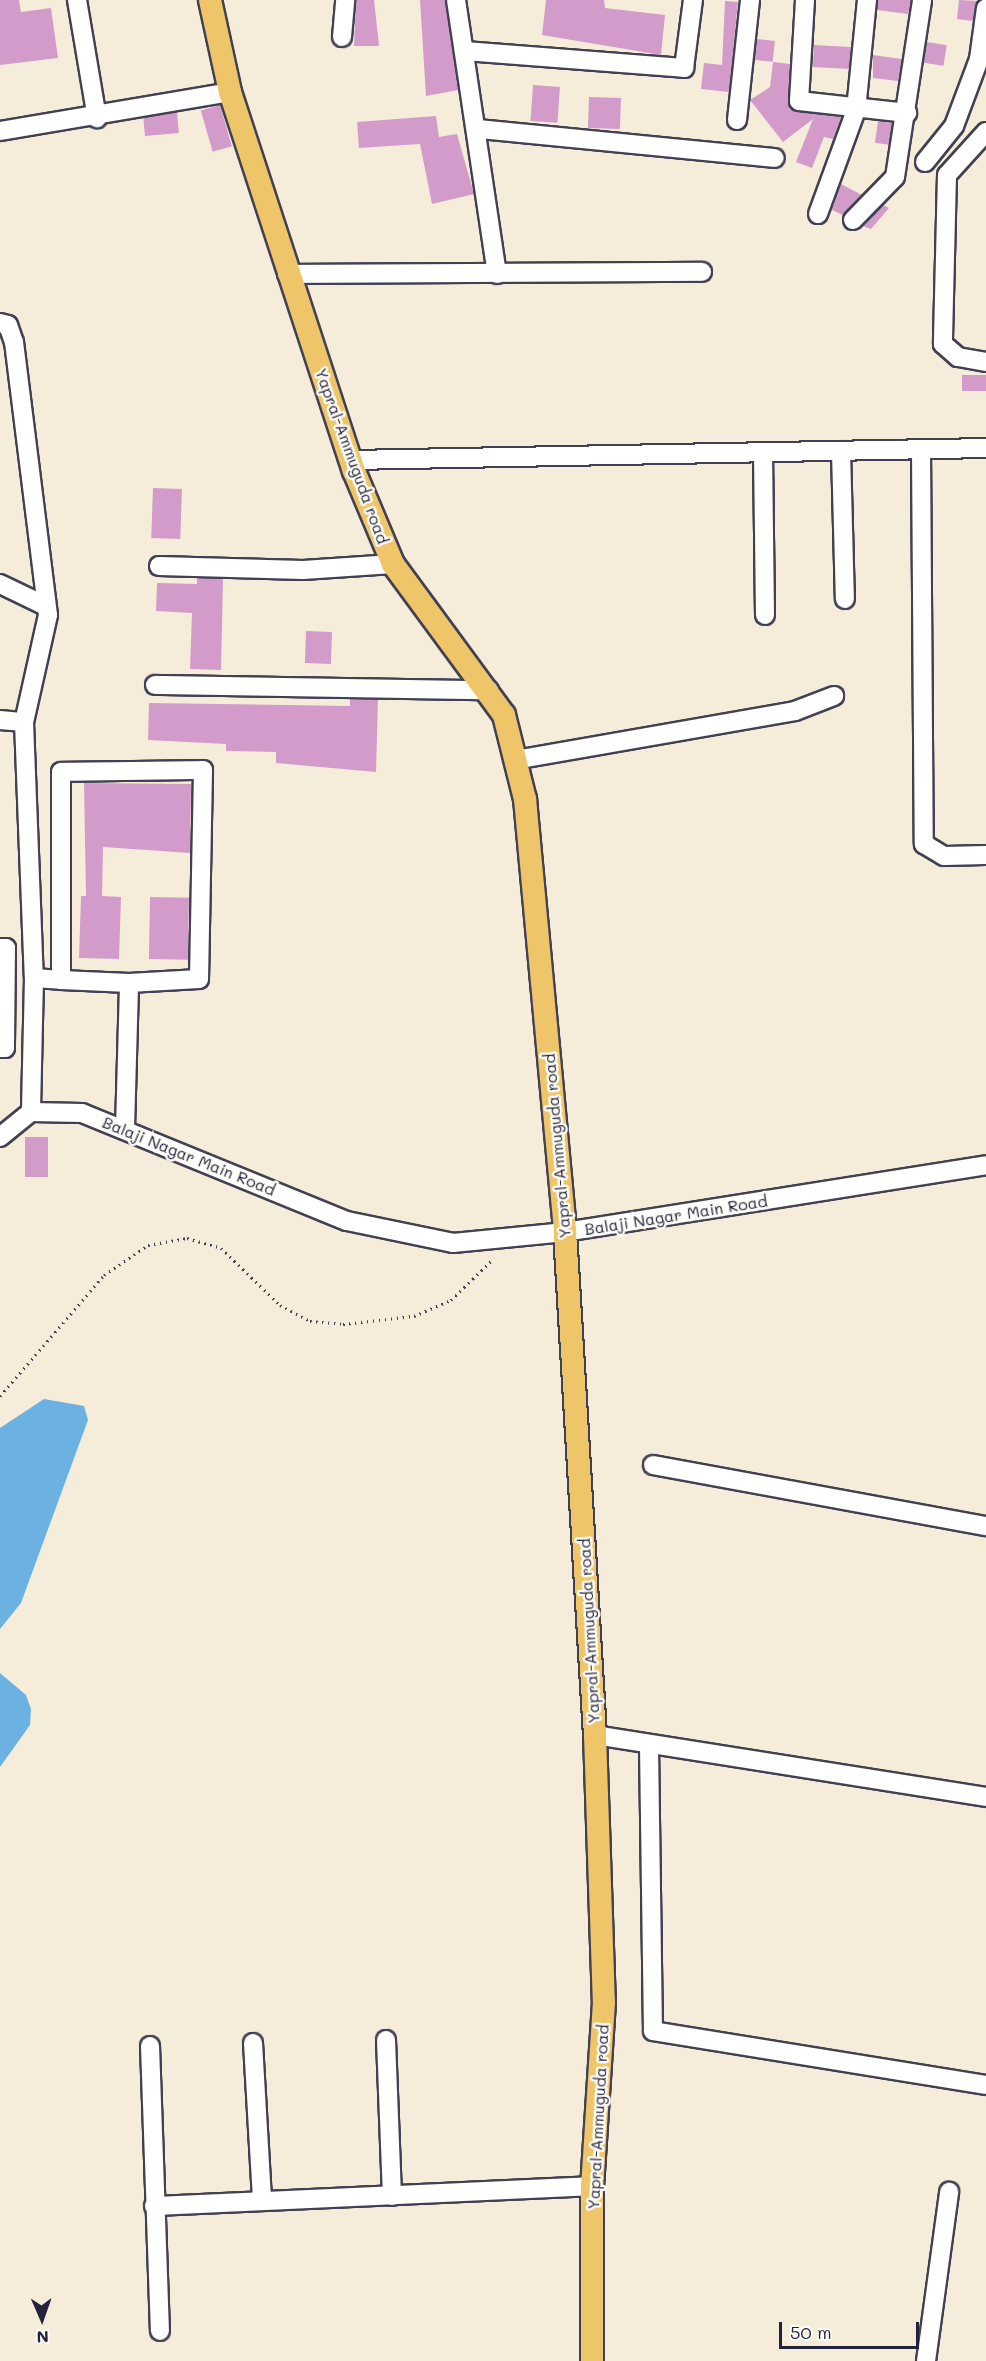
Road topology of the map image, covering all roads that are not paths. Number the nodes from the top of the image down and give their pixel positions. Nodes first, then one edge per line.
1 (77, 0) edge
2 (210, 0) edge
3 (345, 0) edge
4 (456, 0) edge
5 (693, 0) edge
6 (750, 0) edge
7 (805, 0) edge
8 (867, 0) edge
9 (922, 0) edge
10 (986, 8) edge
11 (342, 37) dead end
12 (464, 51) junction
13 (230, 92) junction
14 (856, 110) junction
15 (907, 113) junction
16 (97, 118) junction
17 (737, 120) dead end
18 (479, 129) junction
19 (0, 131) edge
20 (986, 132) edge
21 (775, 158) dead end
22 (925, 162) dead end
23 (818, 214) dead end
24 (853, 220) dead end
25 (702, 272) dead end
26 (287, 274) junction
27 (497, 274) junction
28 (0, 324) edge
29 (986, 362) edge
30 (986, 448) edge
31 (921, 449) junction
32 (841, 451) junction
33 (763, 452) junction
34 (351, 460) junction
35 (393, 564) junction
36 (159, 566) dead end
37 (0, 584) edge
38 (845, 599) dead end
39 (46, 606) junction
40 (765, 615) dead end
41 (155, 685) dead end
42 (489, 690) junction
43 (834, 696) dead end
44 (0, 720) edge
45 (24, 722) junction
46 (515, 760) junction
47 (986, 855) edge
48 (0, 948) edge
49 (34, 978) junction
50 (61, 980) junction
51 (129, 983) junction
52 (32, 1048) junction
53 (2, 1051) edge
54 (32, 1112) junction
55 (125, 1129) junction
56 (0, 1137) edge
57 (986, 1165) edge
58 (565, 1232) junction
59 (652, 1465) dead end
60 (986, 1526) edge
61 (595, 1735) junction
62 (649, 1746) dead end
63 (986, 1797) edge
64 (387, 2040) dead end
65 (253, 2043) dead end
66 (150, 2046) dead end
67 (986, 2085) edge
68 (592, 2186) junction
69 (949, 2192) dead end
70 (392, 2196) junction
71 (262, 2201) junction
72 (154, 2206) junction
73 (160, 2331) dead end
74 (592, 2361) edge
75 (926, 2361) edge

1 - 16 street
2 - 13 main road, Yapral-Ammuguda road
3 - 11 street
4 - 12 street
5 - 12 street
6 - 17 street
7 - 14 street
8 - 14 street
9 - 15 street
10 - 22 street
12 - 18 street
13 - 16 street
13 - 26 main road, Yapral-Ammuguda road
14 - 15 street
14 - 23 street
15 - 24 street
16 - 19 street
18 - 21 street
18 - 27 street
20 - 29 street
25 - 27 street
26 - 27 street
26 - 34 main road, Yapral-Ammuguda road
28 - 39 street
30 - 31 street
31 - 32 street
31 - 47 street
32 - 33 street
32 - 38 street
33 - 34 street
33 - 40 street
34 - 35 main road, Yapral-Ammuguda road
35 - 36 street
35 - 42 main road, Yapral-Ammuguda road
37 - 39 street
39 - 45 street
41 - 42 street
42 - 46 main road, Yapral-Ammuguda road
43 - 46 street
44 - 45 street
45 - 49 street
46 - 58 main road, Yapral-Ammuguda road
48 - 53 street
49 - 50 street
49 - 52 street
50 - 51 street
50 - 51 street
51 - 55 street
52 - 53 street
52 - 54 street
54 - 55 street, Balaji Nagar Main Road
54 - 56 street
55 - 58 street, Balaji Nagar Main Road
57 - 58 street, Balaji Nagar Main Road
58 - 61 main road, Yapral-Ammuguda road
59 - 60 street
61 - 63 street
61 - 68 main road, Yapral-Ammuguda road
62 - 67 street
64 - 70 street
65 - 71 street
66 - 72 street
68 - 70 street
68 - 74 main road, Yapral-Ammuguda road
69 - 75 street
70 - 71 street
71 - 72 street
72 - 73 street

